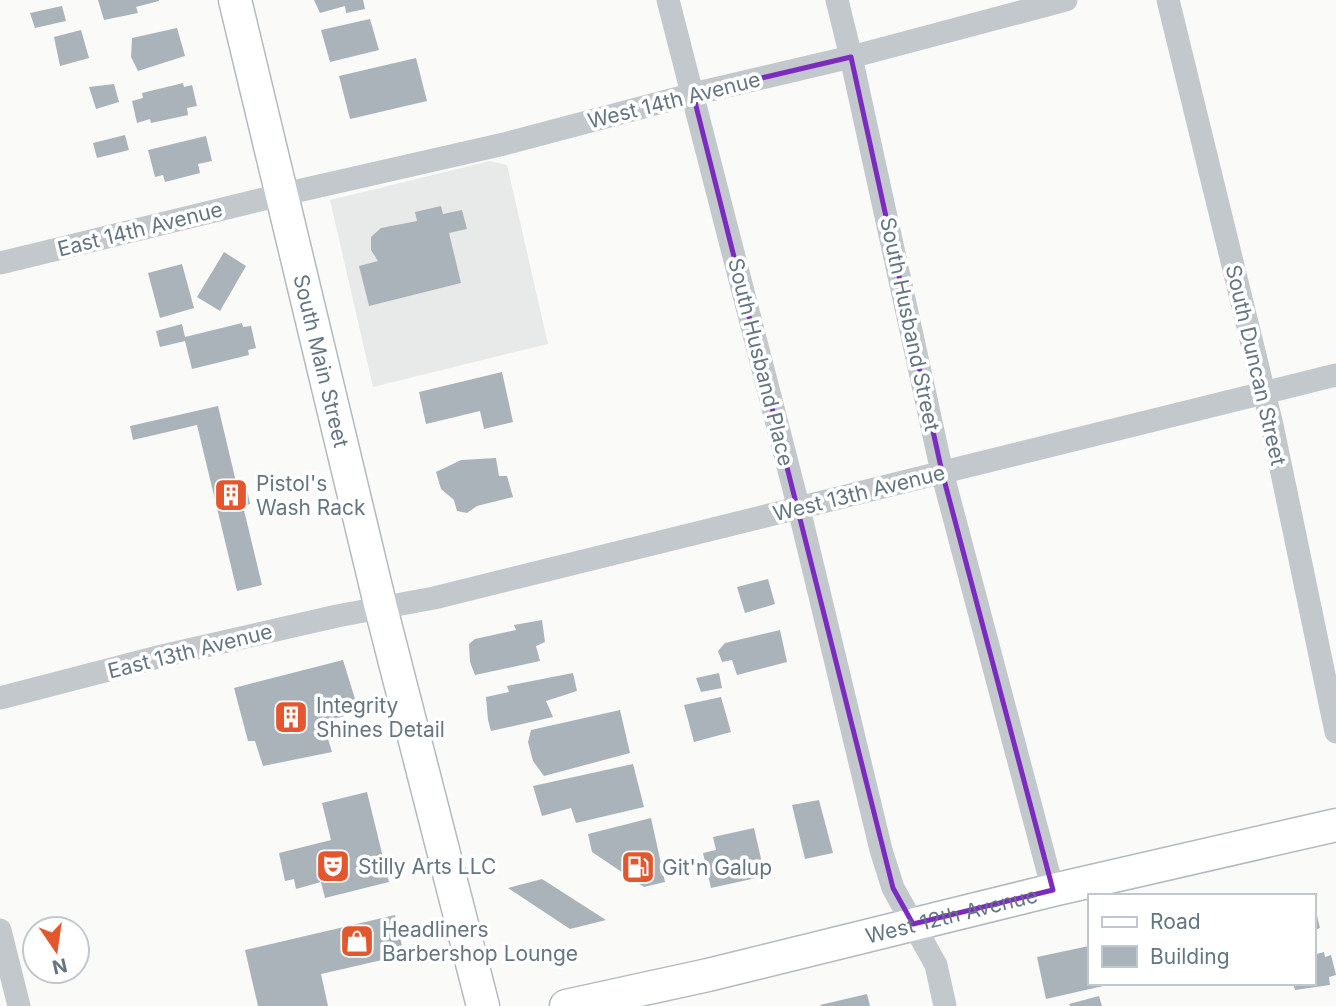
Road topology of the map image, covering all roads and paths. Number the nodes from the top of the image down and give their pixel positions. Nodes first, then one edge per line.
1 (235, 0) edge
2 (668, 0) edge
3 (837, 0) edge
4 (1066, 0) edge
5 (1168, 0) edge
6 (851, 57) junction
7 (693, 94) junction
8 (280, 195) junction
9 (0, 263) edge
10 (1336, 375) edge
11 (1264, 393) junction
12 (942, 472) junction
13 (799, 509) junction
14 (381, 608) junction
15 (0, 698) edge
16 (1336, 732) edge
17 (1336, 825) edge
18 (1053, 890) junction
19 (913, 924) junction
20 (0, 930) edge
21 (19, 1006) edge
22 (483, 1006) edge
23 (566, 1006) edge
24 (945, 1006) edge

1 - 8 main road, South Main Street
2 - 7 street, South Husband Place
3 - 6 street, South Husband Street
4 - 6 street, West 14th Avenue
5 - 11 street, South Duncan Street
6 - 7 street, West 14th Avenue
6 - 12 street, South Husband Street
7 - 8 street, West 14th Avenue
7 - 13 street, South Husband Place
8 - 9 street, East 14th Avenue
8 - 14 main road, South Main Street
10 - 11 street, West 13th Avenue
11 - 12 street, West 13th Avenue
11 - 16 street, South Duncan Street
12 - 13 street, West 13th Avenue
12 - 18 street, South Husband Street
13 - 14 street, West 13th Avenue
13 - 19 street, South Husband Place
14 - 15 street, East 13th Avenue
14 - 22 main road, South Main Street
17 - 18 main road, West 12th Avenue
18 - 19 main road, West 12th Avenue
19 - 23 main road, West 12th Avenue
19 - 24 street
20 - 21 street

